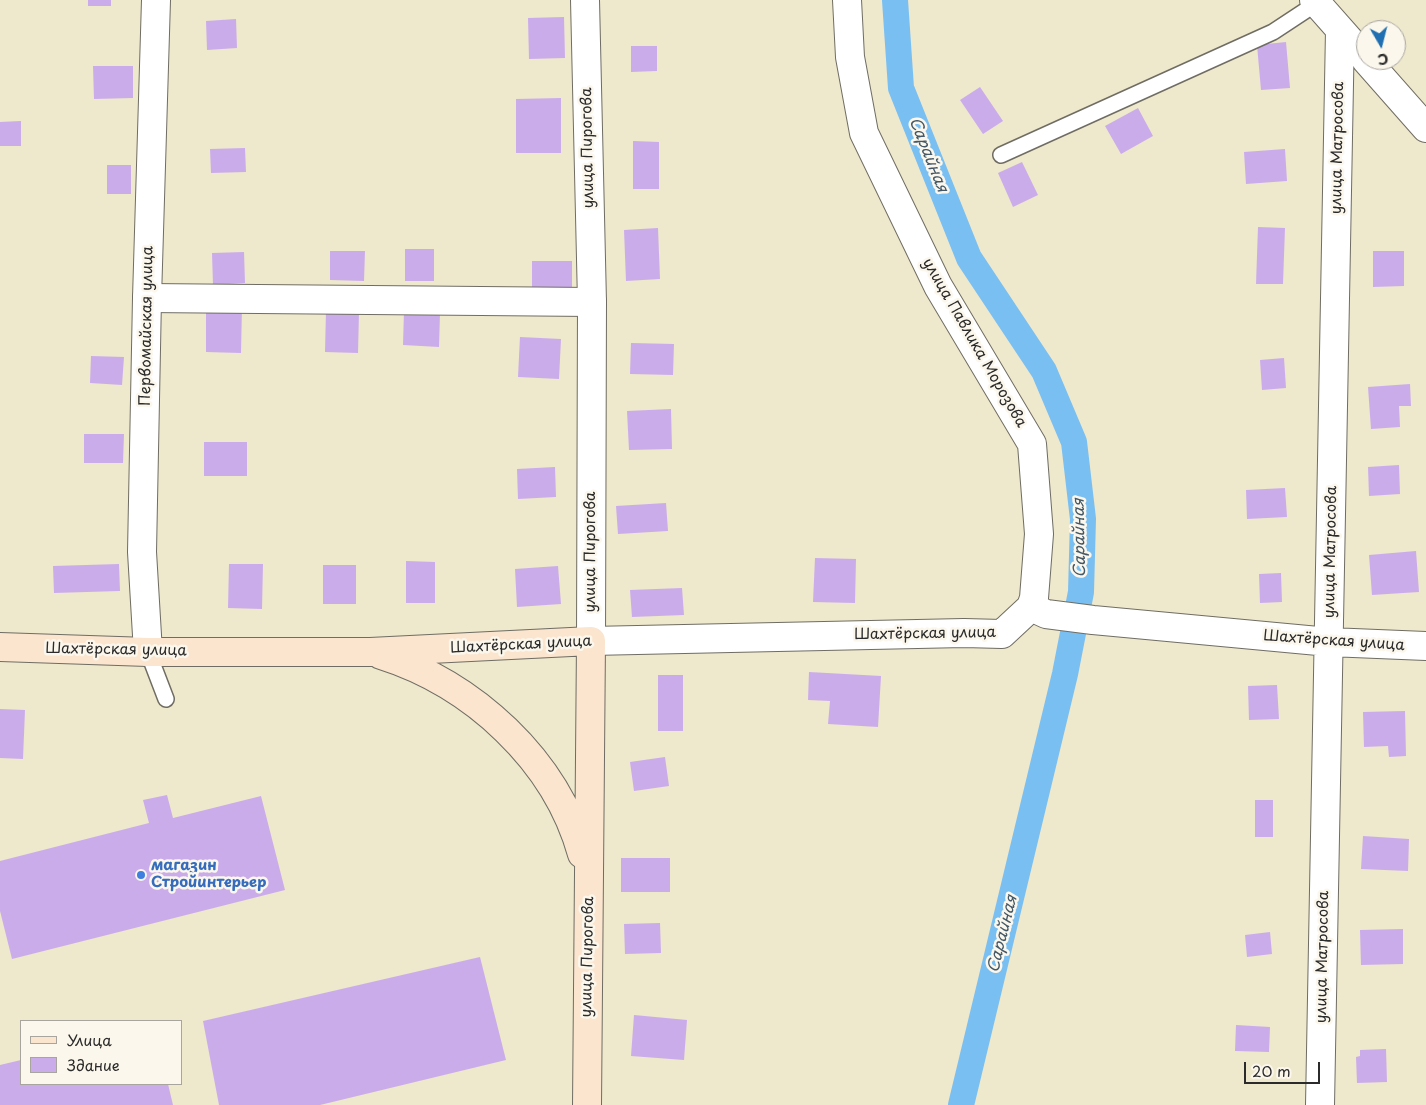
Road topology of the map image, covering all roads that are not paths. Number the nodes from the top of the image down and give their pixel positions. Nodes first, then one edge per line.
1 (156, 0) edge
2 (585, 0) edge
3 (847, 0) edge
4 (1316, 2) edge
5 (1340, 30) junction
6 (1356, 48) edge
7 (1375, 70) edge
8 (1426, 128) edge
9 (1001, 155) dead end
10 (147, 298) junction
11 (592, 302) junction
12 (1038, 611) junction
13 (591, 641) junction
14 (1329, 642) junction
15 (1426, 646) edge
16 (0, 647) edge
17 (148, 652) junction
18 (370, 652) junction
19 (166, 699) dead end
20 (589, 877) junction
21 (586, 1105) edge
22 (1320, 1105) edge

1 - 10 street, Первомайская улица
2 - 11 street, улица Пирогова
3 - 12 street, улица Павлика Морозова
4 - 5 street
4 - 9 lane
5 - 6 street
5 - 14 street, улица Матросова
7 - 8 street
10 - 11 street
10 - 17 street, Первомайская улица
11 - 13 street, улица Пирогова
12 - 13 street, Шахтёрская улица
12 - 14 street, Шахтёрская улица
13 - 18 main road, Шахтёрская улица
13 - 20 main road, улица Пирогова
14 - 15 street, Шахтёрская улица
14 - 22 street, улица Матросова
16 - 17 main road, Шахтёрская улица
17 - 18 main road, Шахтёрская улица
17 - 19 lane
18 - 20 main road
20 - 21 main road, улица Пирогова

